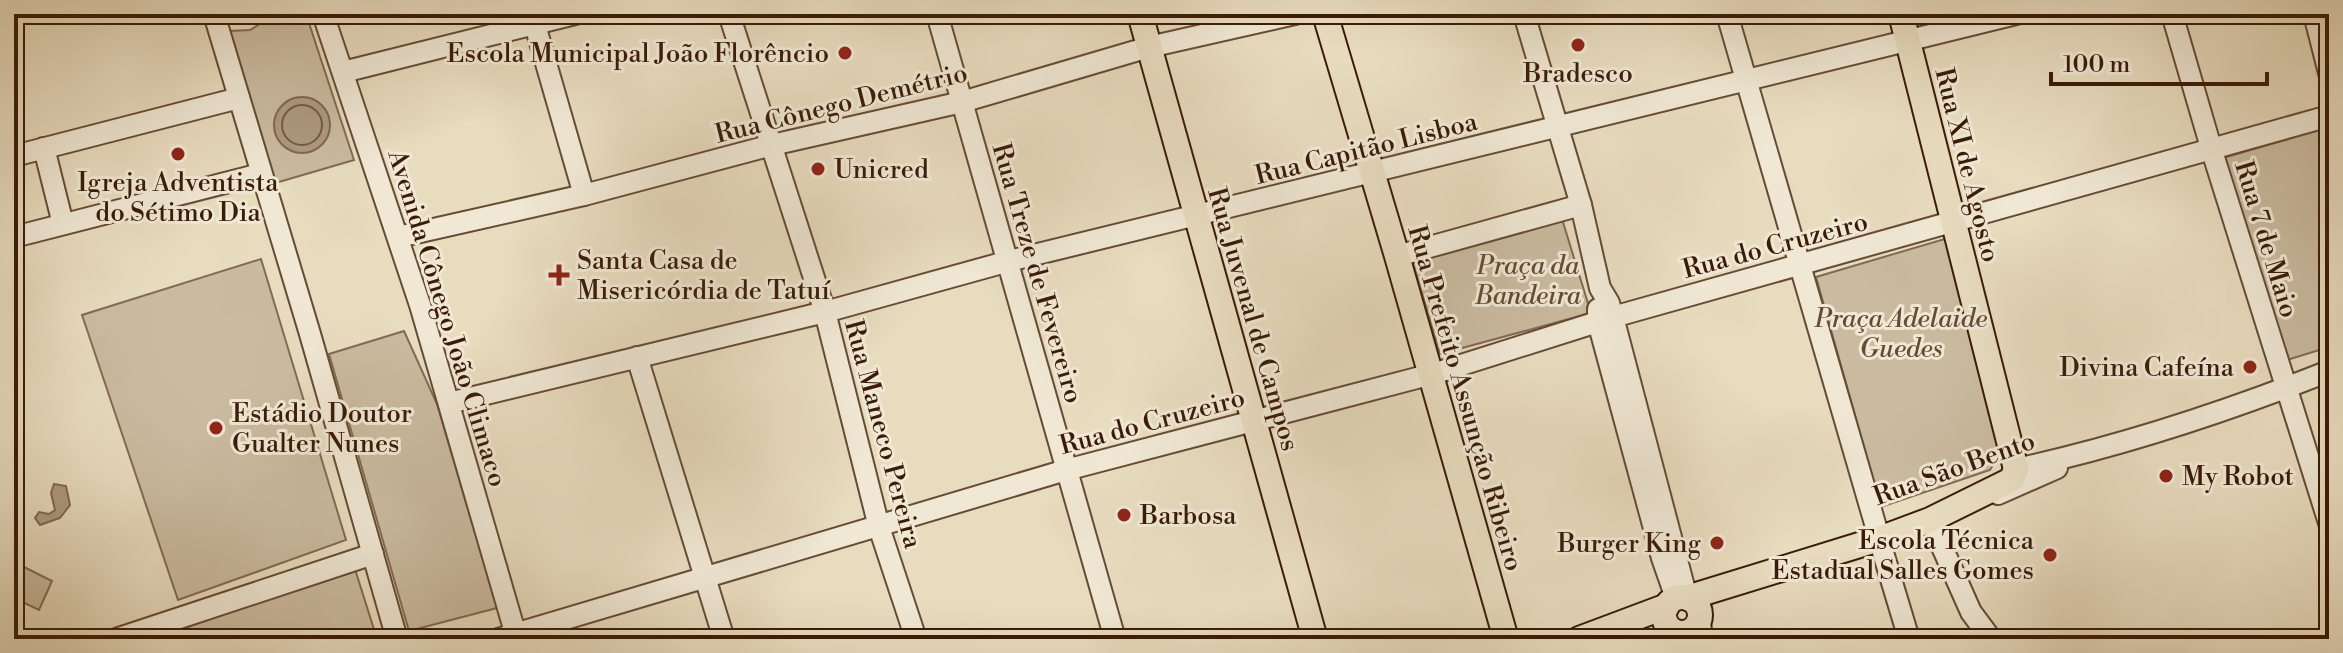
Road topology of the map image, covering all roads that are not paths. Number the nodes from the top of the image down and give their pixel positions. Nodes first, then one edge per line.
1 (214, 14) edge
2 (323, 14) edge
3 (575, 14) edge
4 (729, 14) edge
5 (937, 14) edge
6 (1140, 14) edge
7 (1295, 14) edge
8 (1325, 14) edge
9 (1524, 14) edge
10 (1727, 14) edge
11 (1901, 14) edge
12 (2016, 14) edge
13 (2172, 14) edge
14 (2314, 14) edge
15 (535, 25) junction
16 (1908, 41) junction
17 (1149, 47) junction
18 (343, 72) junction
19 (2329, 73) edge
20 (1747, 79) junction
21 (239, 98) junction
22 (962, 102) junction
23 (2329, 116) edge
24 (1558, 127) junction
25 (772, 145) junction
26 (44, 148) junction
27 (2212, 151) junction
28 (14, 156) edge
29 (1372, 172) junction
30 (260, 174) junction
31 (584, 195) junction
32 (1581, 205) junction
33 (1196, 217) junction
34 (1953, 222) junction
35 (63, 224) junction
36 (14, 237) edge
37 (398, 237) junction
38 (1397, 256) junction
39 (1009, 261) junction
40 (1799, 264) junction
41 (825, 312) junction
42 (1606, 319) junction
43 (637, 357) junction
44 (2329, 371) edge
45 (1431, 375) junction
46 (2286, 388) junction
47 (449, 403) junction
48 (1253, 422) junction
49 (2088, 453) junction
50 (2016, 469) junction
51 (1066, 470) junction
52 (1930, 520) junction
53 (2329, 523) edge
54 (879, 527) junction
55 (1877, 533) junction
56 (373, 554) junction
57 (706, 577) junction
58 (1684, 622) edge
59 (1619, 632) edge
60 (511, 637) edge
61 (116, 639) edge
62 (397, 639) edge
63 (724, 639) edge
64 (916, 639) edge
65 (1115, 639) edge
66 (1315, 639) edge
67 (1506, 639) edge
68 (1579, 639) edge
69 (1909, 639) edge
70 (1991, 639) edge

1 - 21 street
2 - 18 street, Avenida Cônego João Climaco
3 - 15 street
4 - 25 street, Rua Maneco Pereira
5 - 22 street, Rua Treze de Fevereiro
6 - 17 main road, Rua Juvenal de Campos
7 - 17 street, Rua Cônego Demétrio
8 - 29 main road, Rua Prefeito Assunção Ribeiro
9 - 24 street
10 - 20 street
11 - 16 main road, Rua XI de Agosto
12 - 16 street, Rua Capitão Lisboa
13 - 27 street, Rua 7 de Maio
14 - 19 street
15 - 18 street
15 - 31 street
16 - 20 street, Rua Capitão Lisboa
16 - 34 main road, Rua XI de Agosto
17 - 22 street, Rua Cônego Demétrio
17 - 33 main road, Rua Juvenal de Campos
18 - 37 street, Avenida Cônego João Climaco
20 - 24 street, Rua Capitão Lisboa
20 - 40 street
21 - 26 street
21 - 30 street
22 - 25 street, Rua Cônego Demétrio
22 - 39 street, Rua Treze de Fevereiro
23 - 27 street, Rua do Cruzeiro
24 - 29 street, Rua Capitão Lisboa
24 - 32 street
25 - 31 street, Rua Cônego Demétrio
25 - 41 street, Rua Maneco Pereira
26 - 28 street
26 - 35 street
27 - 34 street, Rua do Cruzeiro
27 - 46 street, Rua 7 de Maio
29 - 33 street, Rua Capitão Lisboa
29 - 38 main road, Rua Prefeito Assunção Ribeiro
30 - 35 street
30 - 56 street
31 - 37 street, Rua Cônego Demétrio
32 - 38 street
32 - 42 street
33 - 39 street, Rua Capitão Lisboa
33 - 48 main road, Rua Juvenal de Campos
34 - 40 street, Rua do Cruzeiro
34 - 50 main road, Rua XI de Agosto
35 - 36 street
37 - 47 street, Avenida Cônego João Climaco
38 - 45 main road, Rua Prefeito Assunção Ribeiro
39 - 41 street, Rua Capitão Lisboa
39 - 51 street, Rua Treze de Fevereiro
40 - 42 street, Rua do Cruzeiro
40 - 55 street
41 - 43 street, Rua Capitão Lisboa
41 - 54 street, Rua Maneco Pereira
42 - 45 street, Rua do Cruzeiro
42 - 58 street
43 - 47 street, Rua Capitão Lisboa
43 - 57 street
44 - 46 street, Rua São Bento
45 - 48 street, Rua do Cruzeiro
45 - 67 main road, Rua Prefeito Assunção Ribeiro
46 - 49 street, Rua São Bento
46 - 53 street, Rua 7 de Maio
47 - 60 street, Avenida Cônego João Climaco
48 - 51 street, Rua do Cruzeiro
48 - 66 main road, Rua Juvenal de Campos
49 - 50 street, Rua São Bento
49 - 52 street, Rua São Bento
50 - 52 main road
50 - 55 main road, Rua São Bento
51 - 54 street, Rua do Cruzeiro
51 - 65 street, Rua Treze de Fevereiro
52 - 55 main road, Rua São Bento
52 - 70 street
54 - 57 street, Rua do Cruzeiro
54 - 64 street, Rua Maneco Pereira
55 - 58 main road, Rua São Bento
55 - 69 street
56 - 61 street
56 - 62 street
57 - 60 street, Rua do Cruzeiro
57 - 63 street
58 - 59 main road, Rua São Bento
59 - 68 main road, Rua São Bento

